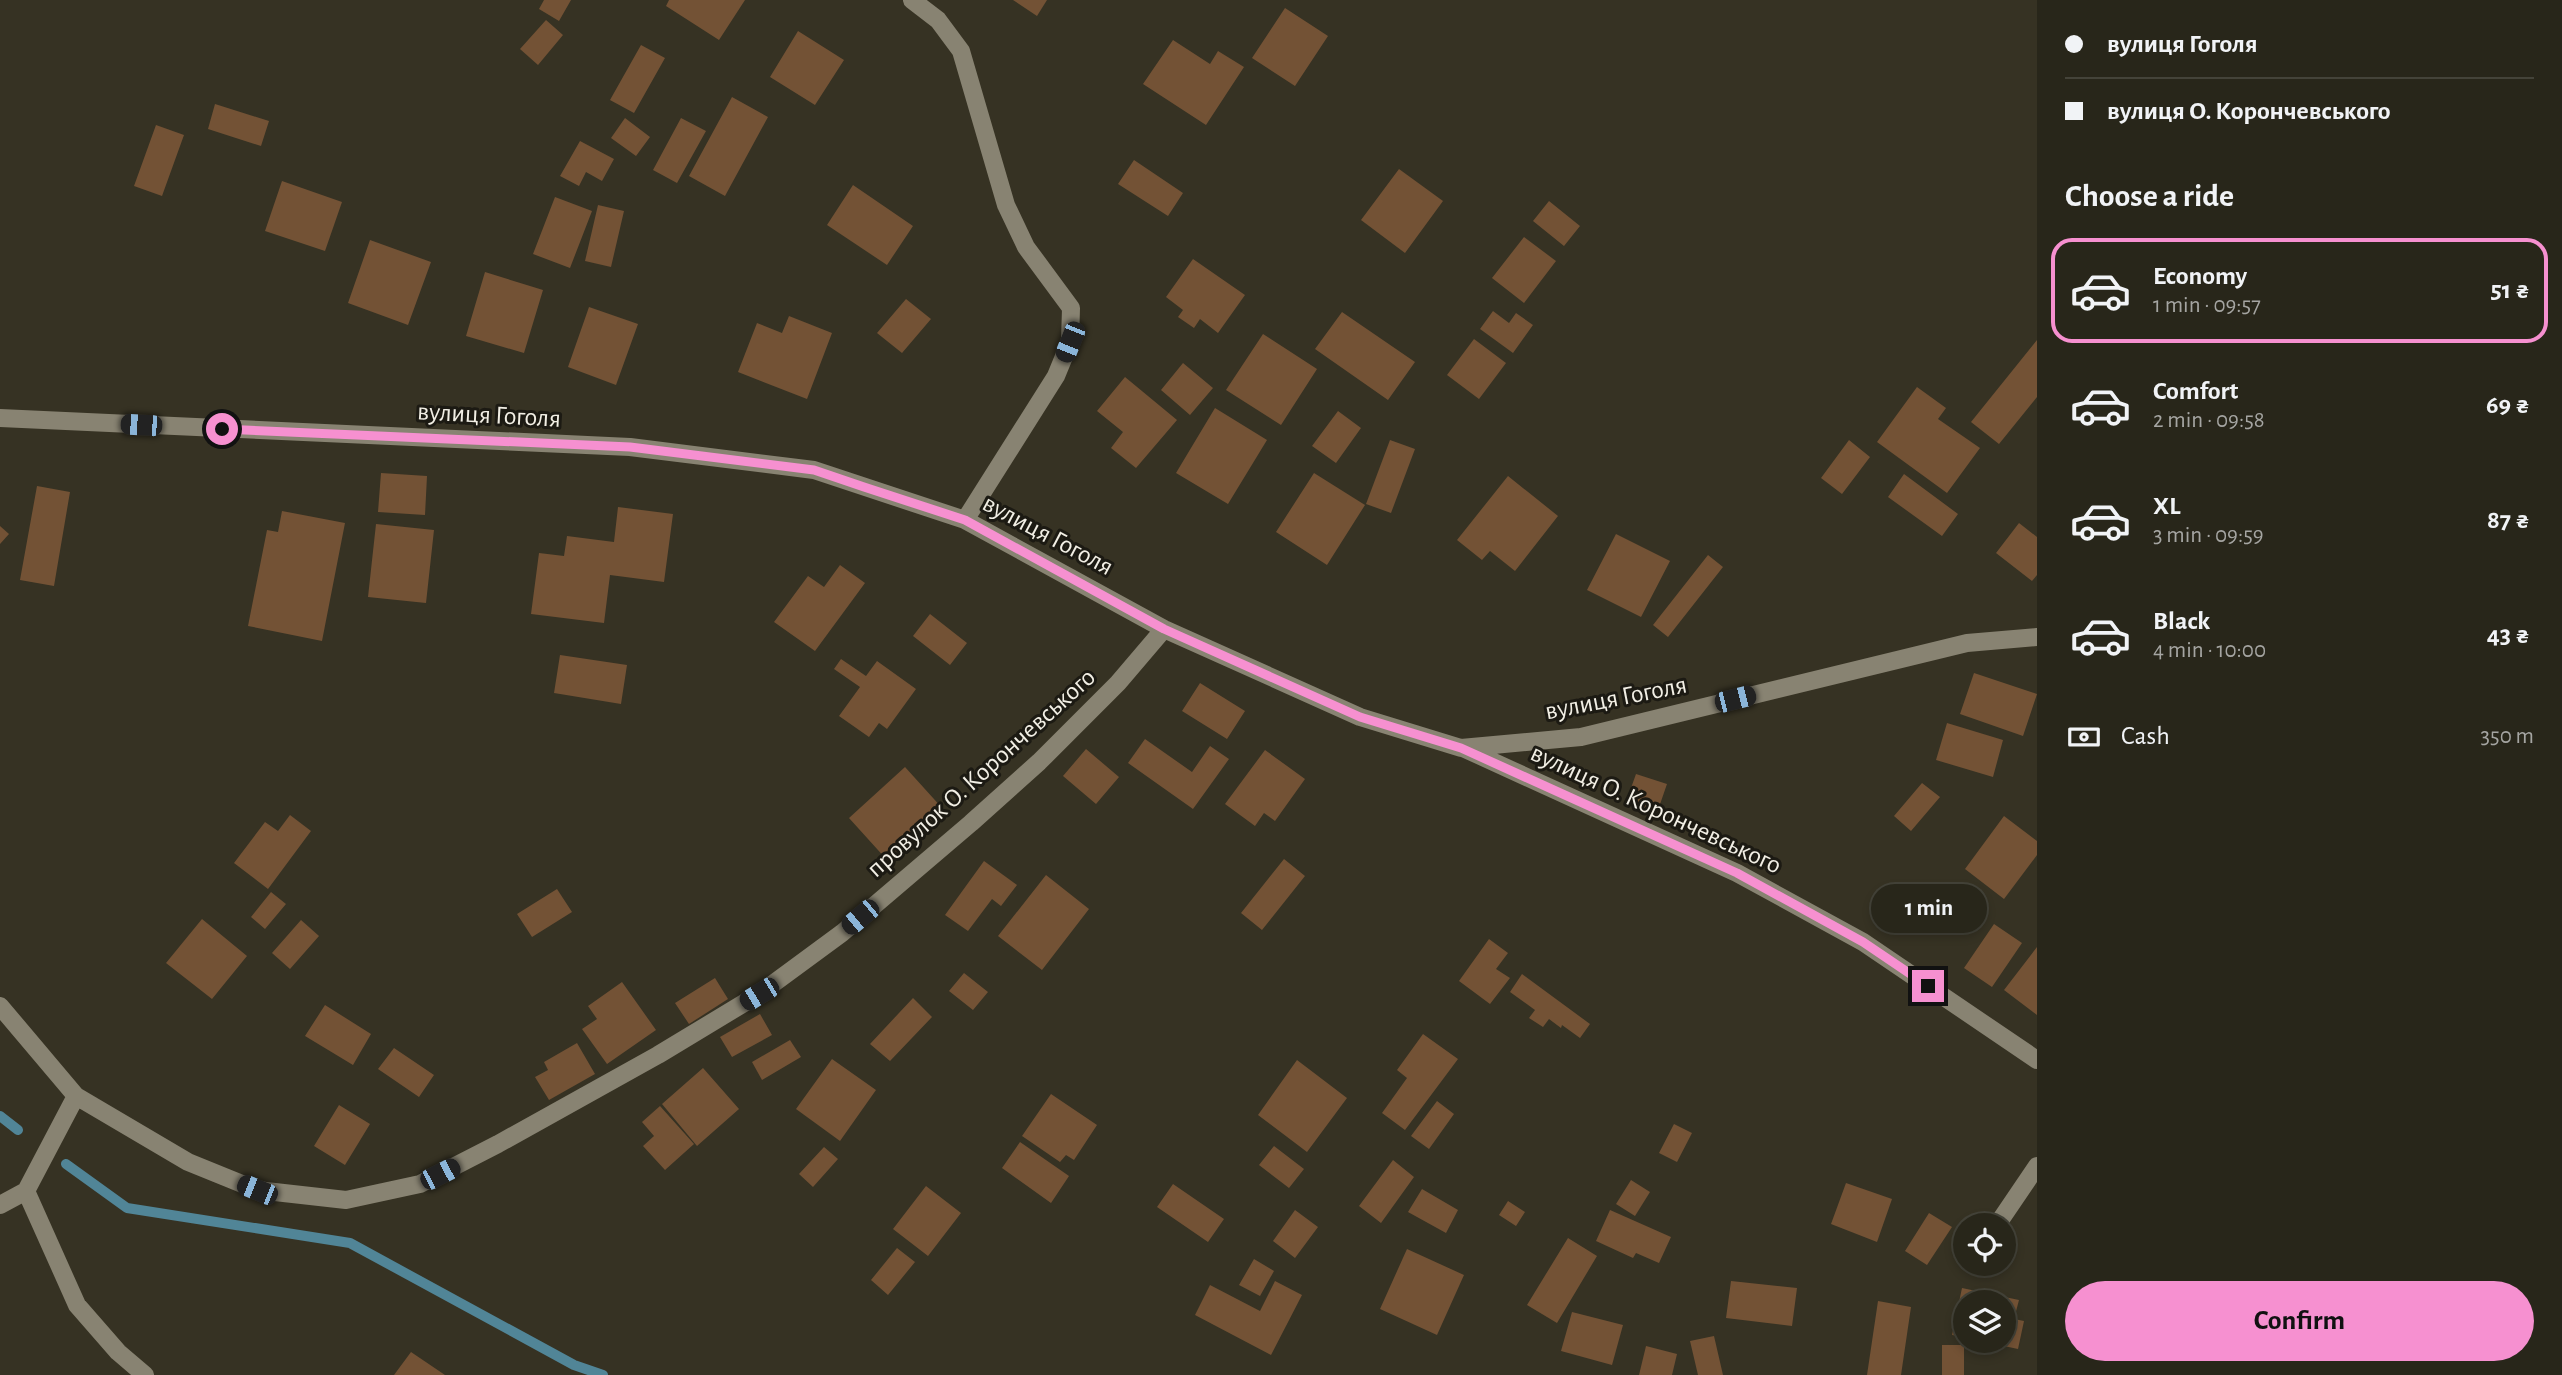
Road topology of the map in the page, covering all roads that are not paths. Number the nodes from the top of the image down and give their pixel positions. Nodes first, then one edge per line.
1 (912, 0) edge
2 (0, 418) edge
3 (965, 520) junction
4 (1164, 629) junction
5 (2037, 637) edge
6 (1461, 748) junction
7 (0, 1006) edge
8 (2037, 1060) edge
9 (76, 1096) junction
10 (2037, 1166) edge
11 (26, 1191) junction
12 (0, 1205) edge
13 (2005, 1213) edge
14 (145, 1375) edge

1 - 3 street
2 - 3 street, вулиця Гоголя
3 - 4 street, вулиця Гоголя
4 - 6 street, вулиця Гоголя
4 - 9 street, провулок О. Корончевського
5 - 6 street, вулиця Гоголя
6 - 8 street, вулиця О. Корончевського
7 - 9 street, провулок О. Корончевського
9 - 11 street
10 - 13 street
11 - 12 street
11 - 14 street

